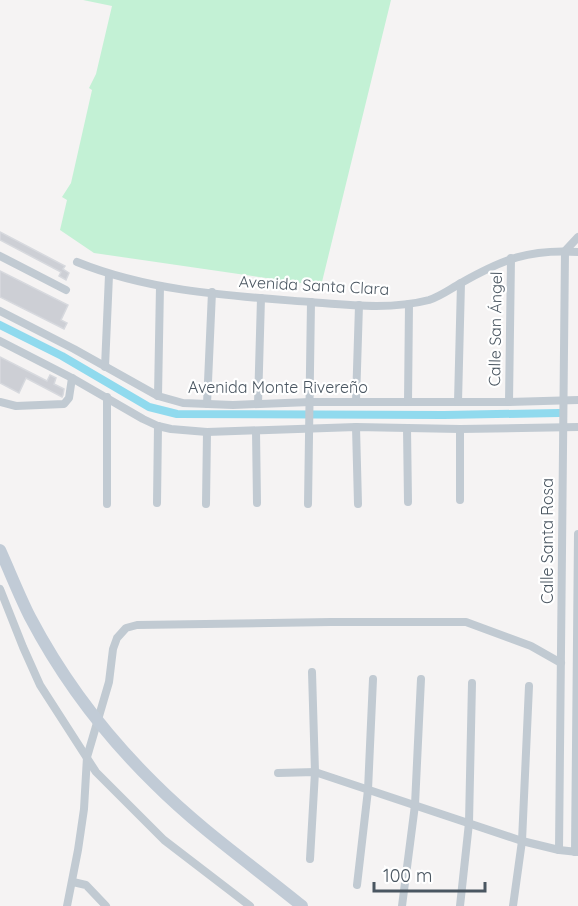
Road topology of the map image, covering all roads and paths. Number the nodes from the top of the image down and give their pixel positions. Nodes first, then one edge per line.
1 (578, 237) edge
2 (565, 251) junction
3 (578, 252) edge
4 (0, 256) edge
5 (511, 258) junction
6 (77, 262) dead end
7 (109, 275) junction
8 (460, 283) junction
9 (160, 286) junction
10 (66, 290) dead end
11 (212, 292) junction
12 (261, 298) junction
13 (311, 302) junction
14 (409, 304) junction
15 (359, 305) junction
16 (0, 311) edge
17 (0, 341) edge
18 (105, 367) junction
19 (72, 378) junction
20 (158, 396) junction
21 (107, 397) junction
22 (578, 400) edge
23 (356, 401) junction
24 (563, 401) junction
25 (0, 402) edge
26 (310, 402) junction
27 (408, 402) junction
28 (458, 402) junction
29 (509, 402) junction
30 (207, 404) junction
31 (258, 404) junction
32 (158, 426) junction
33 (356, 427) junction
34 (563, 427) junction
35 (578, 427) edge
36 (309, 428) junction
37 (407, 428) junction
38 (460, 429) junction
39 (256, 431) junction
40 (207, 432) junction
41 (460, 500) dead end
42 (408, 502) dead end
43 (157, 503) dead end
44 (257, 503) dead end
45 (107, 504) dead end
46 (206, 504) dead end
47 (308, 504) dead end
48 (358, 504) dead end
49 (578, 534) edge
50 (0, 550) edge
51 (562, 566) junction
52 (578, 566) edge
53 (0, 590) edge
54 (561, 663) junction
55 (577, 667) edge
56 (312, 672) dead end
57 (373, 679) dead end
58 (421, 679) dead end
59 (472, 683) dead end
60 (529, 686) dead end
61 (577, 699) edge
62 (577, 751) edge
63 (87, 757) junction
64 (315, 772) junction
65 (278, 773) dead end
66 (368, 790) junction
67 (577, 799) edge
68 (415, 806) junction
69 (469, 823) junction
70 (522, 841) junction
71 (559, 850) junction
72 (576, 852) edge
73 (310, 859) dead end
74 (73, 882) junction
75 (357, 885) dead end
76 (67, 906) edge
77 (106, 906) edge
78 (250, 906) edge
79 (302, 906) edge
80 (402, 906) edge
81 (460, 906) edge
82 (513, 906) edge

1 - 2 street
2 - 3 street, Avenida Santa Clara
2 - 5 street, Avenida Santa Clara
2 - 24 street, Calle Santa Rosa
4 - 10 street
5 - 8 street, Avenida Santa Clara
5 - 29 street, Calle San Ángel
6 - 7 street, Avenida Santa Clara
7 - 9 street, Avenida Santa Clara
7 - 18 street
8 - 14 street, Avenida Santa Clara
8 - 28 street
9 - 11 street, Avenida Santa Clara
9 - 20 street
11 - 12 street, Avenida Santa Clara
11 - 30 street
12 - 13 street, Avenida Santa Clara
12 - 31 street
13 - 15 street, Avenida Santa Clara
13 - 26 street
14 - 15 street, Avenida Santa Clara
14 - 27 street
15 - 23 street
16 - 18 street, Avenida Monte Rivereño
17 - 19 street
18 - 20 street, Avenida Monte Rivereño
19 - 21 street
19 - 25 street
20 - 30 street, Avenida Monte Rivereño
21 - 32 street
21 - 45 street
22 - 24 street, Avenida Monte Rivereño
23 - 26 street, Avenida Monte Rivereño
23 - 27 street, Avenida Monte Rivereño
24 - 29 street, Avenida Monte Rivereño
24 - 34 street, Calle Santa Rosa
26 - 31 street, Avenida Monte Rivereño
26 - 36 street
27 - 28 street, Avenida Monte Rivereño
28 - 29 street, Avenida Monte Rivereño
30 - 31 street, Avenida Monte Rivereño
32 - 40 street
32 - 43 street
33 - 36 street
33 - 37 street
33 - 48 street
34 - 35 street
34 - 38 street
34 - 51 street, Calle Santa Rosa
36 - 39 street
36 - 47 street
37 - 38 street
37 - 42 street
38 - 41 street
39 - 40 street
39 - 44 street
40 - 46 street
49 - 52 street, Calle Santa Rosa
50 - 79 main road
51 - 52 street
51 - 54 street, Calle Santa Rosa
52 - 55 street, Calle Santa Rosa
53 - 63 street
54 - 63 street
54 - 71 street, Calle Santa Rosa
55 - 61 street, Calle Santa Rosa
56 - 64 street
57 - 66 street
58 - 68 street
59 - 69 street
60 - 70 street
61 - 62 street, Calle Santa Rosa
62 - 67 street, Calle Santa Rosa
63 - 74 street
63 - 78 street
64 - 65 street
64 - 66 street
64 - 73 street
66 - 68 street
66 - 75 street
67 - 72 street, Calle Santa Rosa
68 - 69 street
68 - 80 street
69 - 70 street
69 - 81 street
70 - 71 street
70 - 82 street
71 - 72 street
74 - 76 street
74 - 77 street

